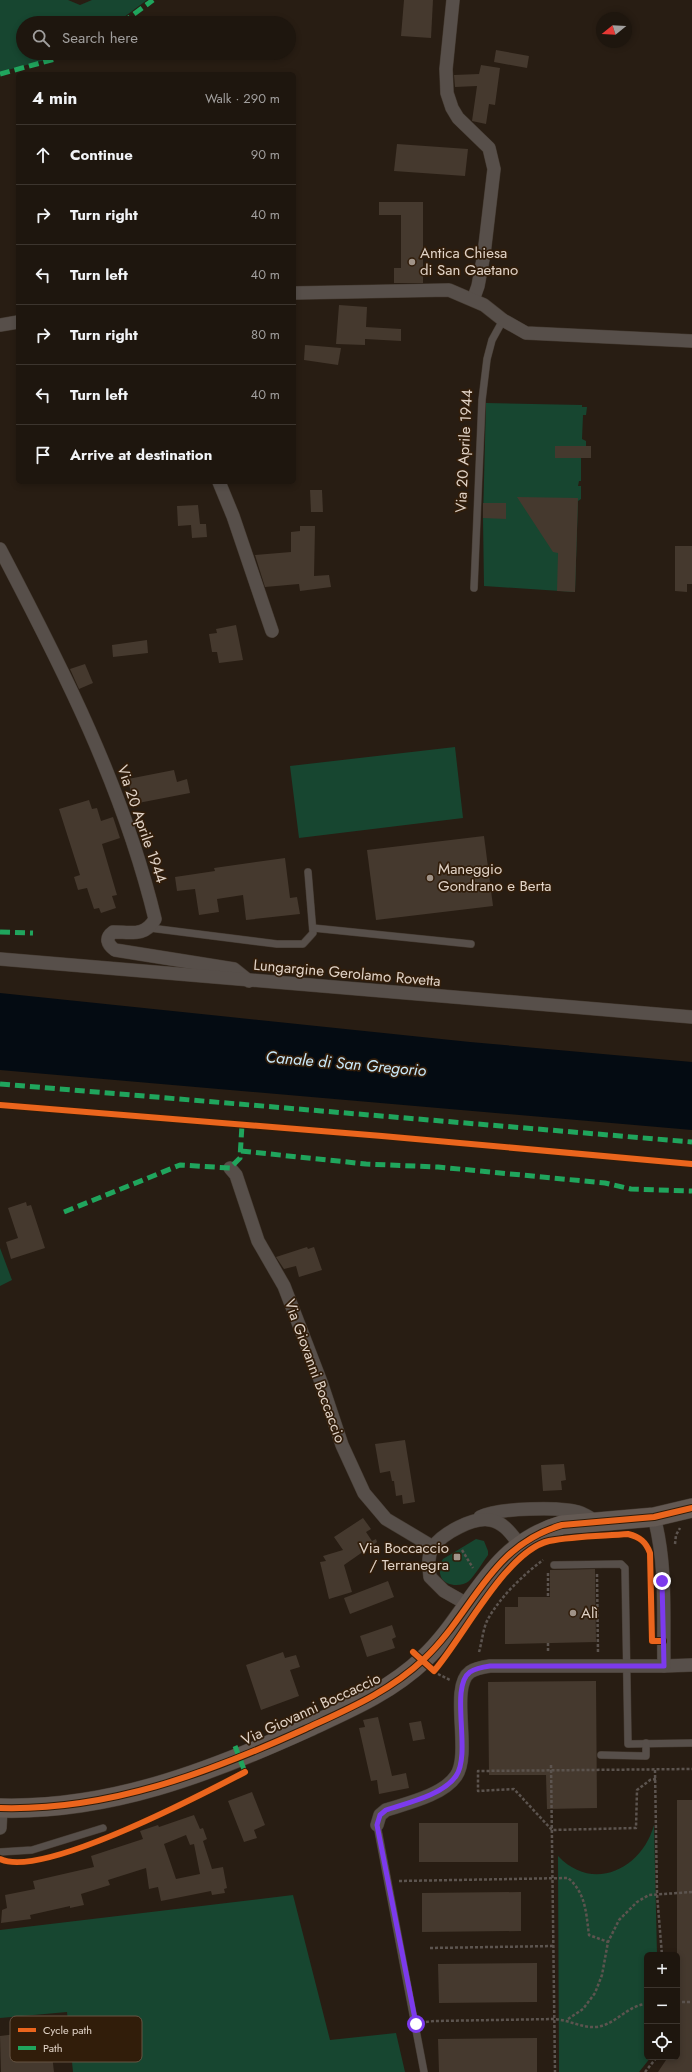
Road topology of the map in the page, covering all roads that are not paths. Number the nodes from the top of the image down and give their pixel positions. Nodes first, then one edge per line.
1 (453, 0) edge
2 (296, 293) edge
3 (473, 300) junction
4 (503, 320) junction
5 (16, 322) edge
6 (0, 325) edge
7 (692, 341) edge
8 (220, 484) edge
9 (0, 549) edge
10 (474, 588) dead end
11 (272, 631) dead end
12 (308, 872) dead end
13 (150, 928) junction
14 (313, 928) junction
15 (471, 944) dead end
16 (0, 959) edge
17 (250, 981) junction
18 (692, 1017) edge
19 (230, 1168) dead end
20 (692, 1508) edge
21 (654, 1517) junction
22 (471, 1522) junction
23 (597, 1522) junction
24 (520, 1545) junction
25 (433, 1547) junction
26 (554, 1565) dead end
27 (467, 1604) junction
28 (692, 1665) edge
29 (627, 1666) junction
30 (664, 1666) junction
31 (692, 1743) edge
32 (646, 1744) junction
33 (601, 1755) dead end
34 (0, 1808) edge
35 (377, 1825) joint
36 (0, 1828) edge
37 (103, 1828) dead end
38 (0, 1852) edge
39 (424, 2072) edge

1 - 3 street
2 - 3 street
3 - 4 street
4 - 7 street
4 - 10 lane, Via 20 Aprile 1944
5 - 6 street
8 - 11 street
9 - 13 street, Via 20 Aprile 1944
12 - 14 lane
13 - 14 lane
13 - 17 street
14 - 15 lane
16 - 17 street, Lungargine Gerolamo Rovetta
17 - 18 street, Lungargine Gerolamo Rovetta
19 - 25 street, Via Giovanni Boccaccio
20 - 21 street, Via Giovanni Boccaccio
21 - 23 street, Via Giovanni Boccaccio
21 - 30 street
22 - 23 street
22 - 24 street
22 - 25 street
23 - 24 street, Via Giovanni Boccaccio
24 - 27 street, Via Giovanni Boccaccio
25 - 27 street
26 - 29 lane
27 - 34 street, Via Giovanni Boccaccio
28 - 30 street
29 - 30 street
29 - 32 lane
29 - 35 street
31 - 32 lane
32 - 33 lane
34 - 36 street
35 - 39 lane
37 - 38 lane

